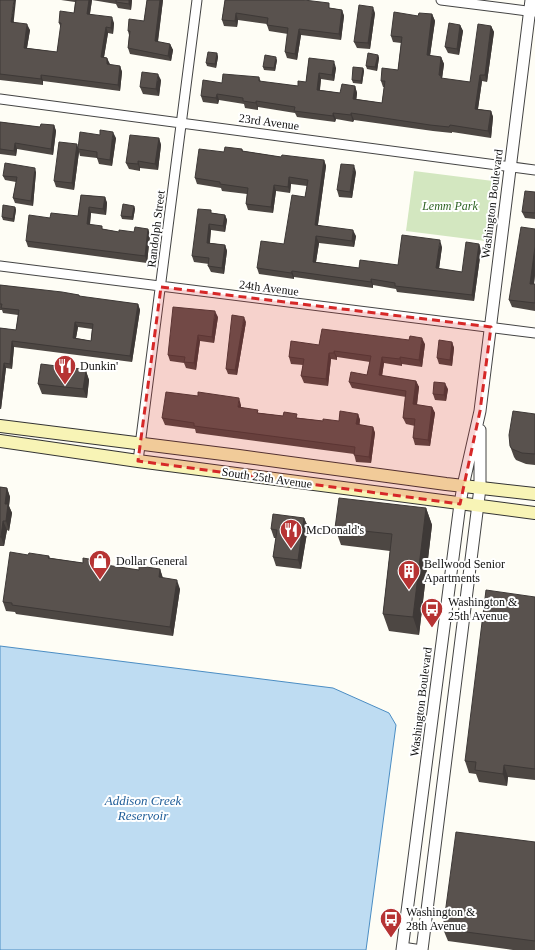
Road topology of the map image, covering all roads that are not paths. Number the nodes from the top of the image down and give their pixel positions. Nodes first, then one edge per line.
1 (197, 0) edge
2 (441, 0) edge
3 (531, 0) edge
4 (532, 12) edge
5 (0, 99) edge
6 (182, 122) junction
7 (510, 166) junction
8 (535, 170) edge
9 (0, 266) edge
10 (161, 286) junction
11 (491, 327) junction
12 (535, 333) edge
13 (480, 411) junction
14 (0, 426) edge
15 (0, 441) edge
16 (140, 443) junction
17 (239, 456) junction
18 (138, 461) junction
19 (237, 474) junction
20 (463, 486) junction
21 (480, 488) junction
22 (535, 494) edge
23 (460, 504) junction
24 (478, 506) junction
25 (535, 513) edge
26 (402, 949) edge
27 (422, 950) edge

1 - 6 street, Randolph Street
2 - 4 street
3 - 4 street, Washington Boulevard
4 - 7 street, Washington Boulevard
5 - 6 street, 23rd Avenue
6 - 7 street, 23rd Avenue
6 - 10 street, Randolph Street
7 - 8 street, 23rd Avenue
7 - 11 street, Washington Boulevard
9 - 10 street, 24th Avenue
10 - 11 street, 24th Avenue
10 - 16 street, Randolph Street
11 - 12 street, 24th Avenue
11 - 13 street, Washington Boulevard
13 - 20 street, Washington Boulevard
13 - 21 street, Washington Boulevard
14 - 16 main road, South 25th Avenue
15 - 18 main road, South 25th Avenue
16 - 17 main road, South 25th Avenue
16 - 18 street, Randolph Street
17 - 19 main road
17 - 20 main road, South 25th Avenue
18 - 19 main road, South 25th Avenue
19 - 23 main road, South 25th Avenue
20 - 21 main road, South 25th Avenue
20 - 23 street, Washington Boulevard
21 - 22 main road, South 25th Avenue
21 - 24 street, Washington Boulevard
23 - 24 main road, South 25th Avenue
23 - 26 street, Washington Boulevard
24 - 25 main road, South 25th Avenue
24 - 27 street, Washington Boulevard
26 - 27 street

